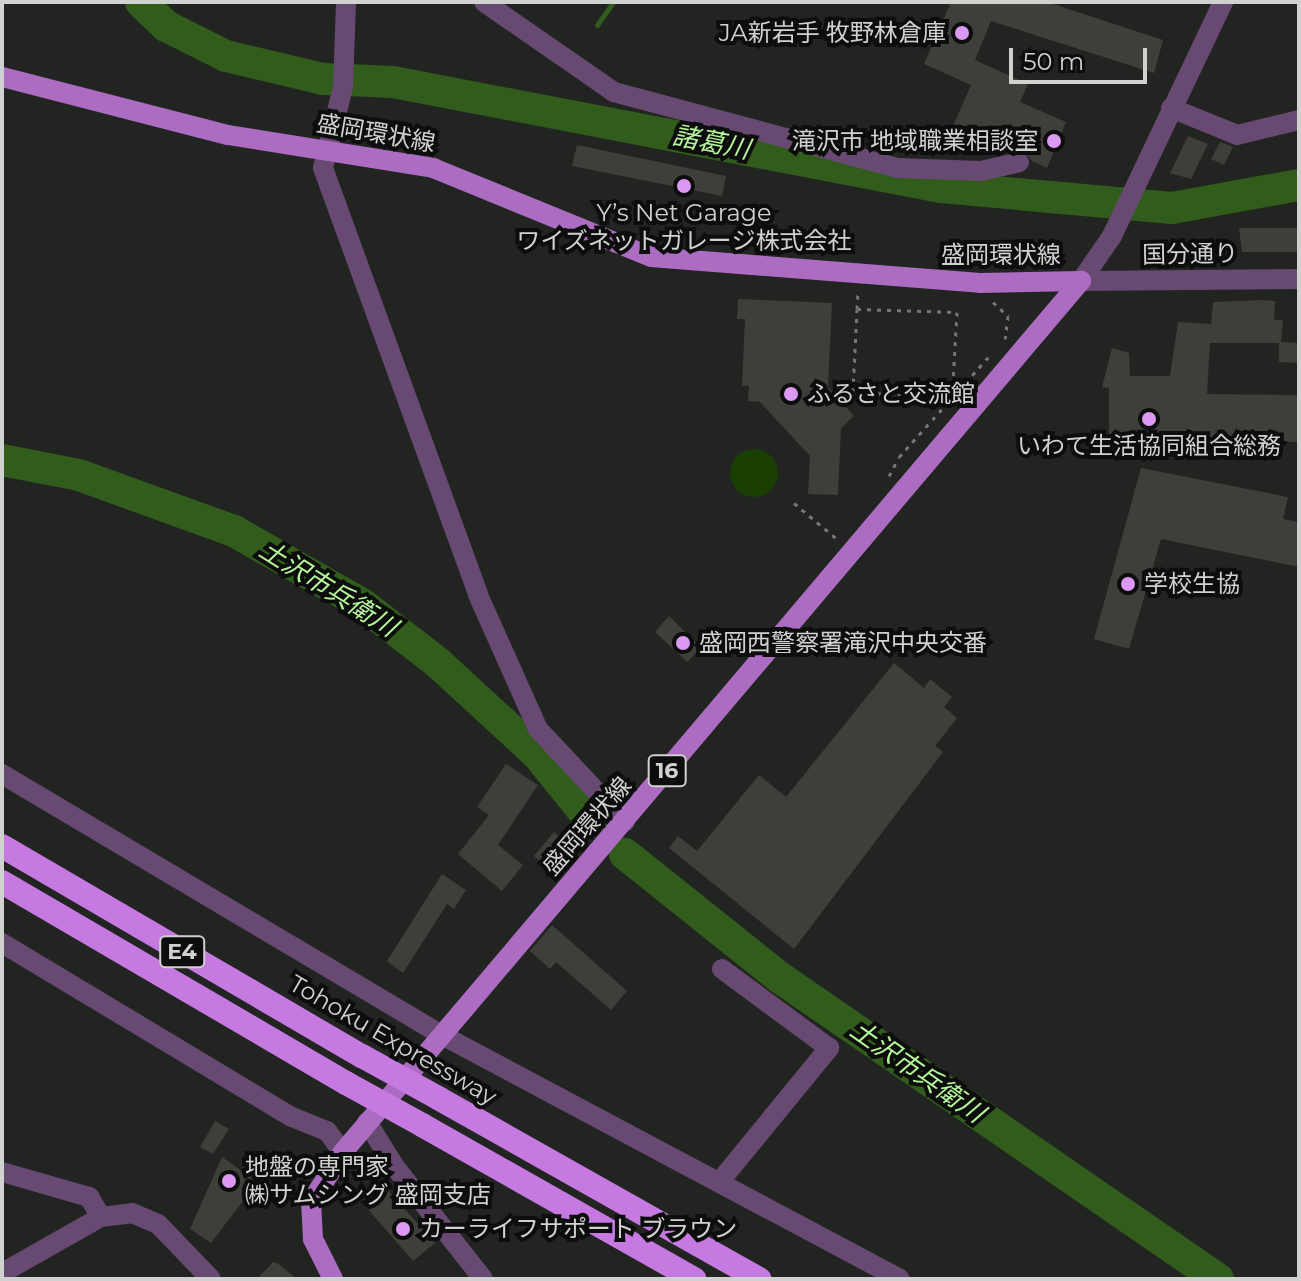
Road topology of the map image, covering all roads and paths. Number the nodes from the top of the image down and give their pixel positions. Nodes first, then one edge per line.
1 (346, 2) edge
2 (484, 2) edge
3 (1223, 2) edge
4 (2, 77) edge
5 (1171, 108) junction
6 (1299, 120) edge
7 (324, 149) junction
8 (1019, 162) dead end
9 (1299, 279) edge
10 (1081, 281) junction
11 (844, 290) dead end
12 (858, 291) junction
13 (874, 292) dead end
14 (983, 299) dead end
15 (857, 309) junction
16 (952, 398) junction
17 (885, 483) dead end
18 (794, 503) dead end
19 (843, 544) dead end
20 (2, 774) edge
21 (625, 822) junction
22 (2, 846) edge
23 (2, 882) edge
24 (2, 943) edge
25 (722, 969) dead end
26 (440, 1034) junction
27 (367, 1122) junction
28 (343, 1152) junction
29 (2, 1172) edge
30 (721, 1180) junction
31 (101, 1217) junction
32 (2, 1273) edge
33 (211, 1279) edge
34 (333, 1279) edge
35 (483, 1279) edge
36 (694, 1279) edge
37 (759, 1279) edge
38 (900, 1279) edge

1 - 7 street
2 - 8 street
3 - 5 street
4 - 7 main road, 盛岡環状線
5 - 6 street
5 - 10 street
7 - 10 main road, 盛岡環状線
7 - 21 street
9 - 10 street, 国分通り
10 - 21 main road, 盛岡環状線 / 16
11 - 12 path
12 - 13 path
12 - 15 path
14 - 16 path
15 - 16 path
15 - 16 path
16 - 17 path
18 - 19 path
20 - 26 street
21 - 26 main road, 盛岡環状線 / 16
22 - 37 highway, Tohoku Expressway / E4, bridge
23 - 36 highway, E4, bridge
24 - 28 street
25 - 30 street
26 - 27 main road, 盛岡環状線 / 16
26 - 30 street
27 - 28 main road, 盛岡環状線 / 16
27 - 35 street
28 - 34 main road, 盛岡環状線 / 16
29 - 31 street
30 - 38 street
31 - 32 street
31 - 33 street

